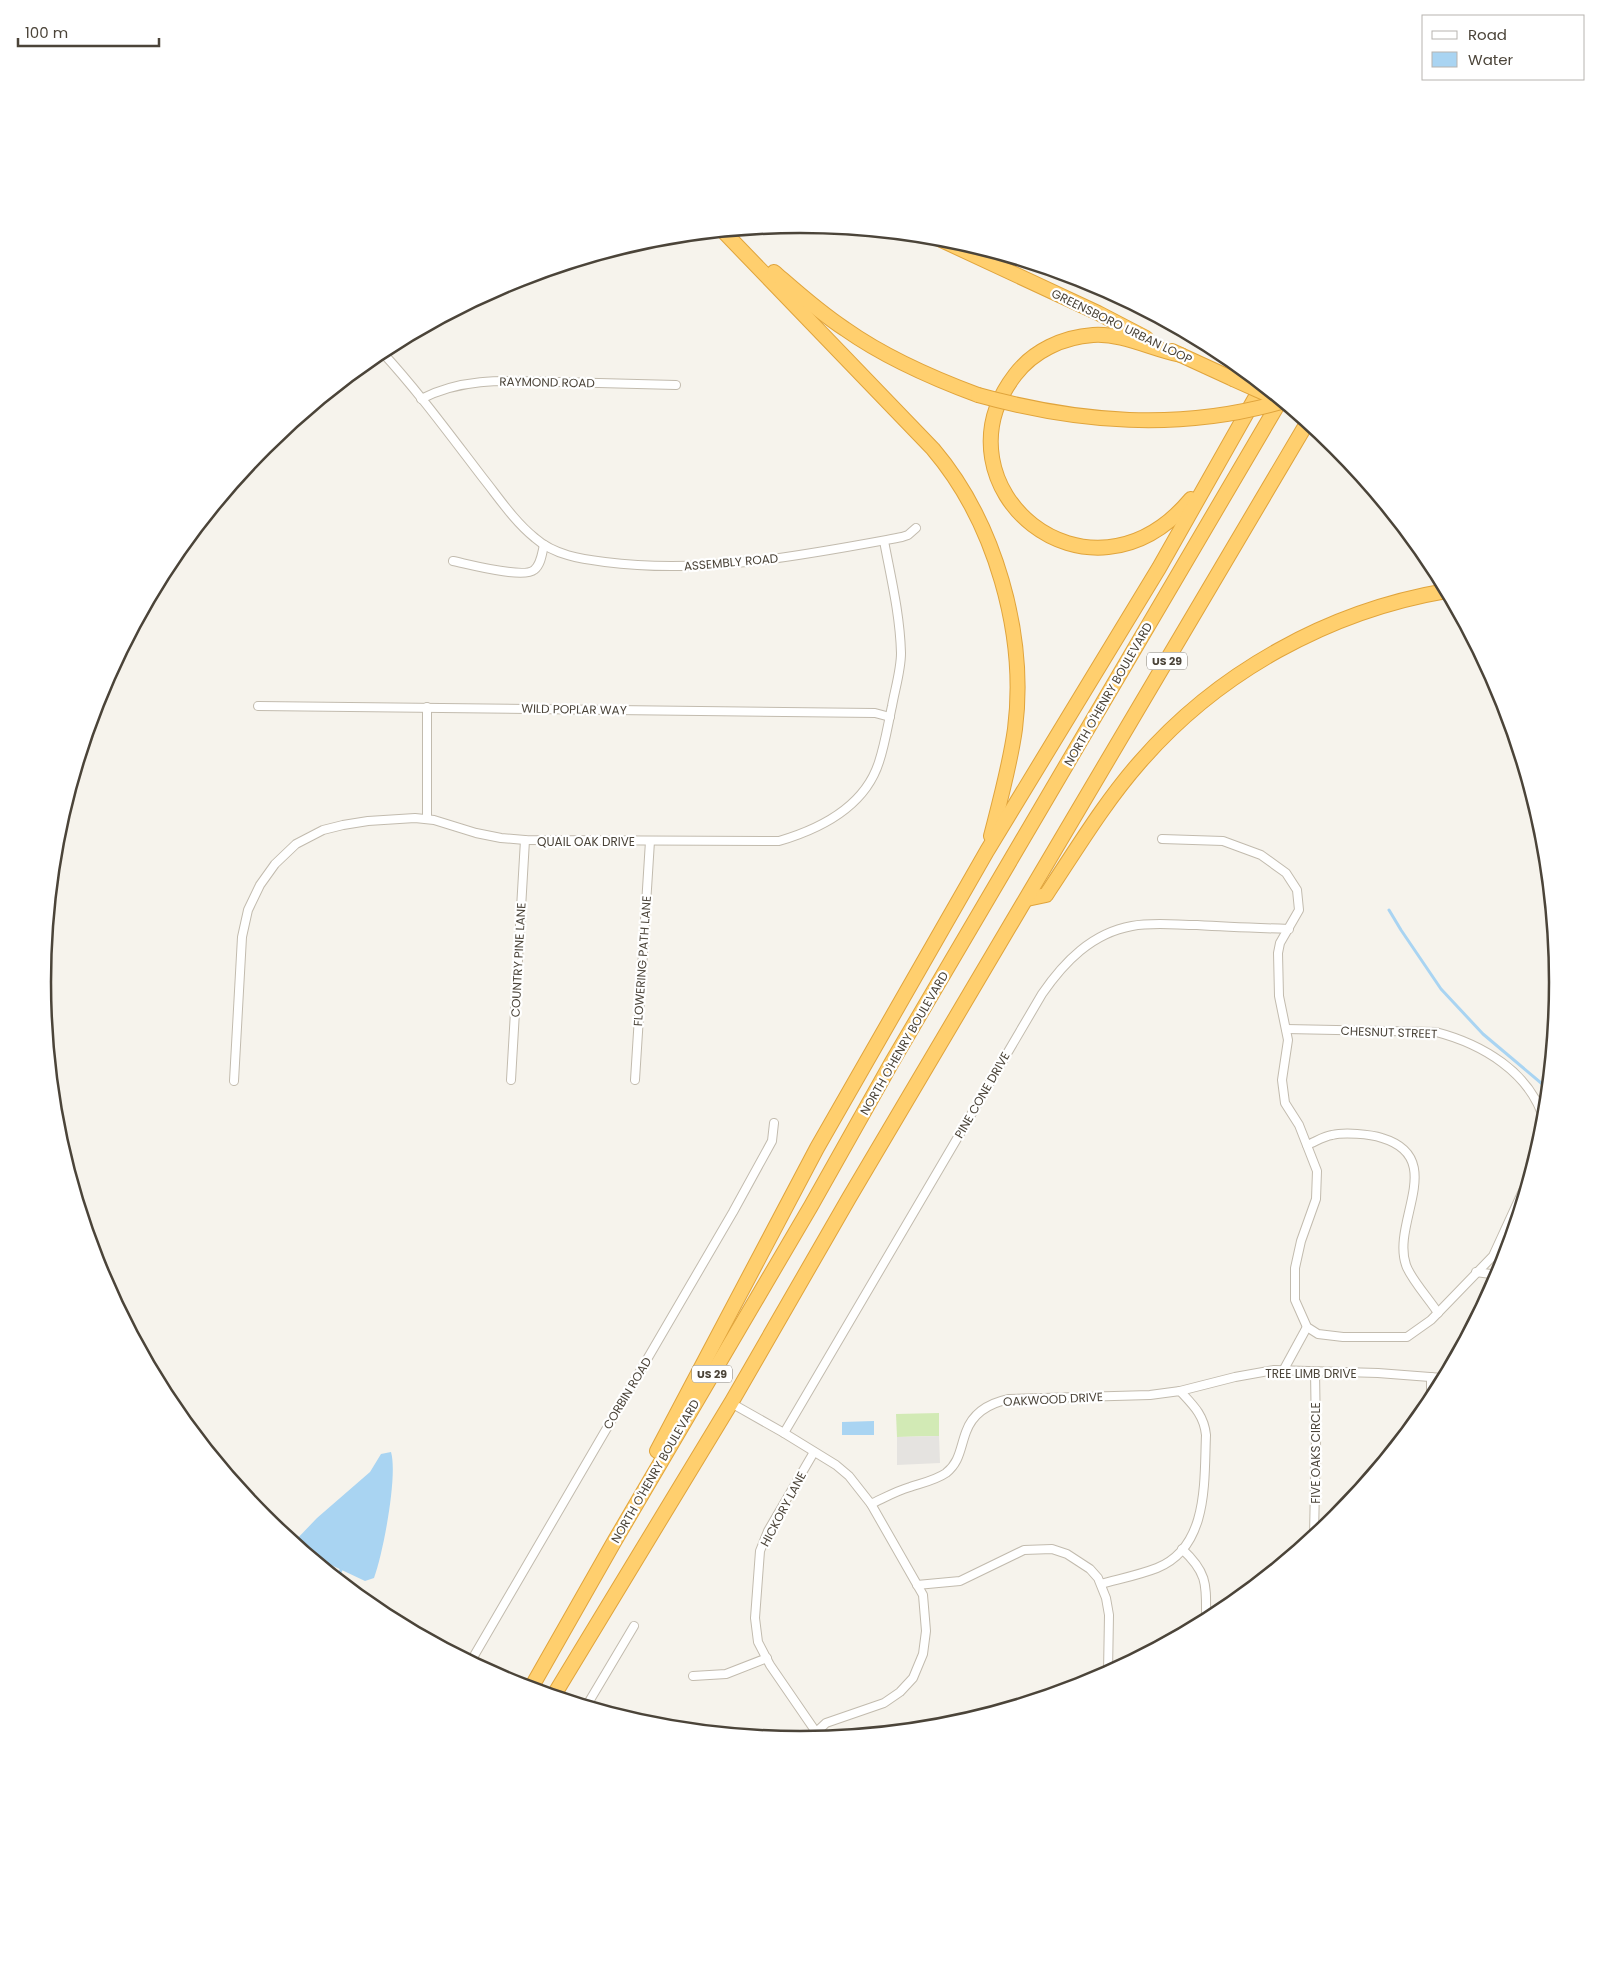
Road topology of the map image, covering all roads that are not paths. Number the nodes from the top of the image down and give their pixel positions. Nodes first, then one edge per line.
1 (729, 237) edge
2 (733, 237) edge
3 (971, 254) edge
4 (1181, 355) junction
5 (386, 358) edge
6 (676, 385) dead end
7 (1259, 391) edge
8 (1261, 392) edge
9 (421, 399) junction
10 (1274, 403) edge
11 (1277, 405) edge
12 (1304, 428) edge
13 (1209, 477) junction
14 (916, 528) dead end
15 (884, 540) junction
16 (544, 545) junction
17 (453, 561) dead end
18 (1439, 593) edge
19 (258, 706) dead end
20 (427, 708) junction
21 (890, 717) junction
22 (427, 819) junction
23 (1162, 839) dead end
24 (525, 840) junction
25 (650, 841) junction
26 (987, 851) junction
27 (1027, 899) junction
28 (1289, 929) junction
29 (1286, 1028) junction
30 (511, 1080) dead end
31 (635, 1080) dead end
32 (234, 1081) dead end
33 (1538, 1103) edge
34 (774, 1123) dead end
35 (1307, 1145) junction
36 (1511, 1215) edge
37 (1476, 1272) junction
38 (1490, 1274) edge
39 (1438, 1313) junction
40 (1307, 1327) junction
41 (1283, 1371) junction
42 (1315, 1371) junction
43 (1431, 1377) junction
44 (1435, 1377) edge
45 (1431, 1385) edge
46 (1180, 1391) junction
47 (1133, 1396) joint
48 (731, 1403) junction
49 (784, 1433) junction
50 (814, 1452) junction
51 (871, 1504) junction
52 (1314, 1525) edge
53 (614, 1542) junction
54 (1182, 1549) junction
55 (1101, 1584) junction
56 (917, 1585) junction
57 (1206, 1611) edge
58 (634, 1626) dead end
59 (474, 1656) edge
60 (767, 1658) junction
61 (1108, 1664) edge
62 (693, 1676) dead end
63 (534, 1682) edge
64 (557, 1690) edge
65 (590, 1700) edge
66 (815, 1730) edge
67 (818, 1730) edge

1 - 26 highway
2 - 10 highway, bridge
3 - 4 highway, GREENSBORO URBAN LOOP
4 - 8 highway, GREENSBORO URBAN LOOP, bridge
4 - 13 highway
5 - 9 street, ASSEMBLY ROAD
6 - 9 street, RAYMOND ROAD
7 - 13 highway
9 - 16 street, ASSEMBLY ROAD
11 - 53 highway, NORTH O'HENRY BOULEVARD / US 29
12 - 27 highway, US 29
13 - 26 highway
14 - 15 street, ASSEMBLY ROAD
15 - 16 street, ASSEMBLY ROAD
15 - 21 street, QUAIL OAK DRIVE
16 - 17 street
18 - 27 highway
19 - 20 street, WILD POPLAR WAY
20 - 21 street, WILD POPLAR WAY
20 - 22 street
21 - 25 street, QUAIL OAK DRIVE
22 - 24 street, QUAIL OAK DRIVE
22 - 32 street, QUAIL OAK DRIVE
23 - 28 street
24 - 25 street, QUAIL OAK DRIVE
24 - 30 street, COUNTRY PINE LANE
25 - 31 street, FLOWERING PATH LANE
26 - 53 highway
27 - 48 highway, US 29
28 - 29 street
28 - 49 street, PINE CONE DRIVE
29 - 33 street, CHESNUT STREET
29 - 35 street
34 - 59 street, CORBIN ROAD
35 - 39 street
35 - 40 street
36 - 37 street
37 - 38 street
37 - 39 street
39 - 40 street
40 - 41 street
41 - 42 street, TREE LIMB DRIVE
41 - 46 street, TREE LIMB DRIVE
42 - 43 street, TREE LIMB DRIVE
42 - 52 street, FIVE OAKS CIRCLE
43 - 44 street, TREE LIMB DRIVE
43 - 45 street
46 - 47 street, TREE LIMB DRIVE
46 - 54 street
47 - 51 street, OAKWOOD DRIVE
48 - 49 street
48 - 64 highway, US 29
49 - 50 street
50 - 51 street
50 - 60 street, HICKORY LANE
51 - 56 street
53 - 63 highway, NORTH O'HENRY BOULEVARD / US 29
54 - 55 street
54 - 57 street
55 - 56 street
55 - 61 street
56 - 67 street
58 - 65 street
60 - 62 street
60 - 66 street, HICKORY LANE

